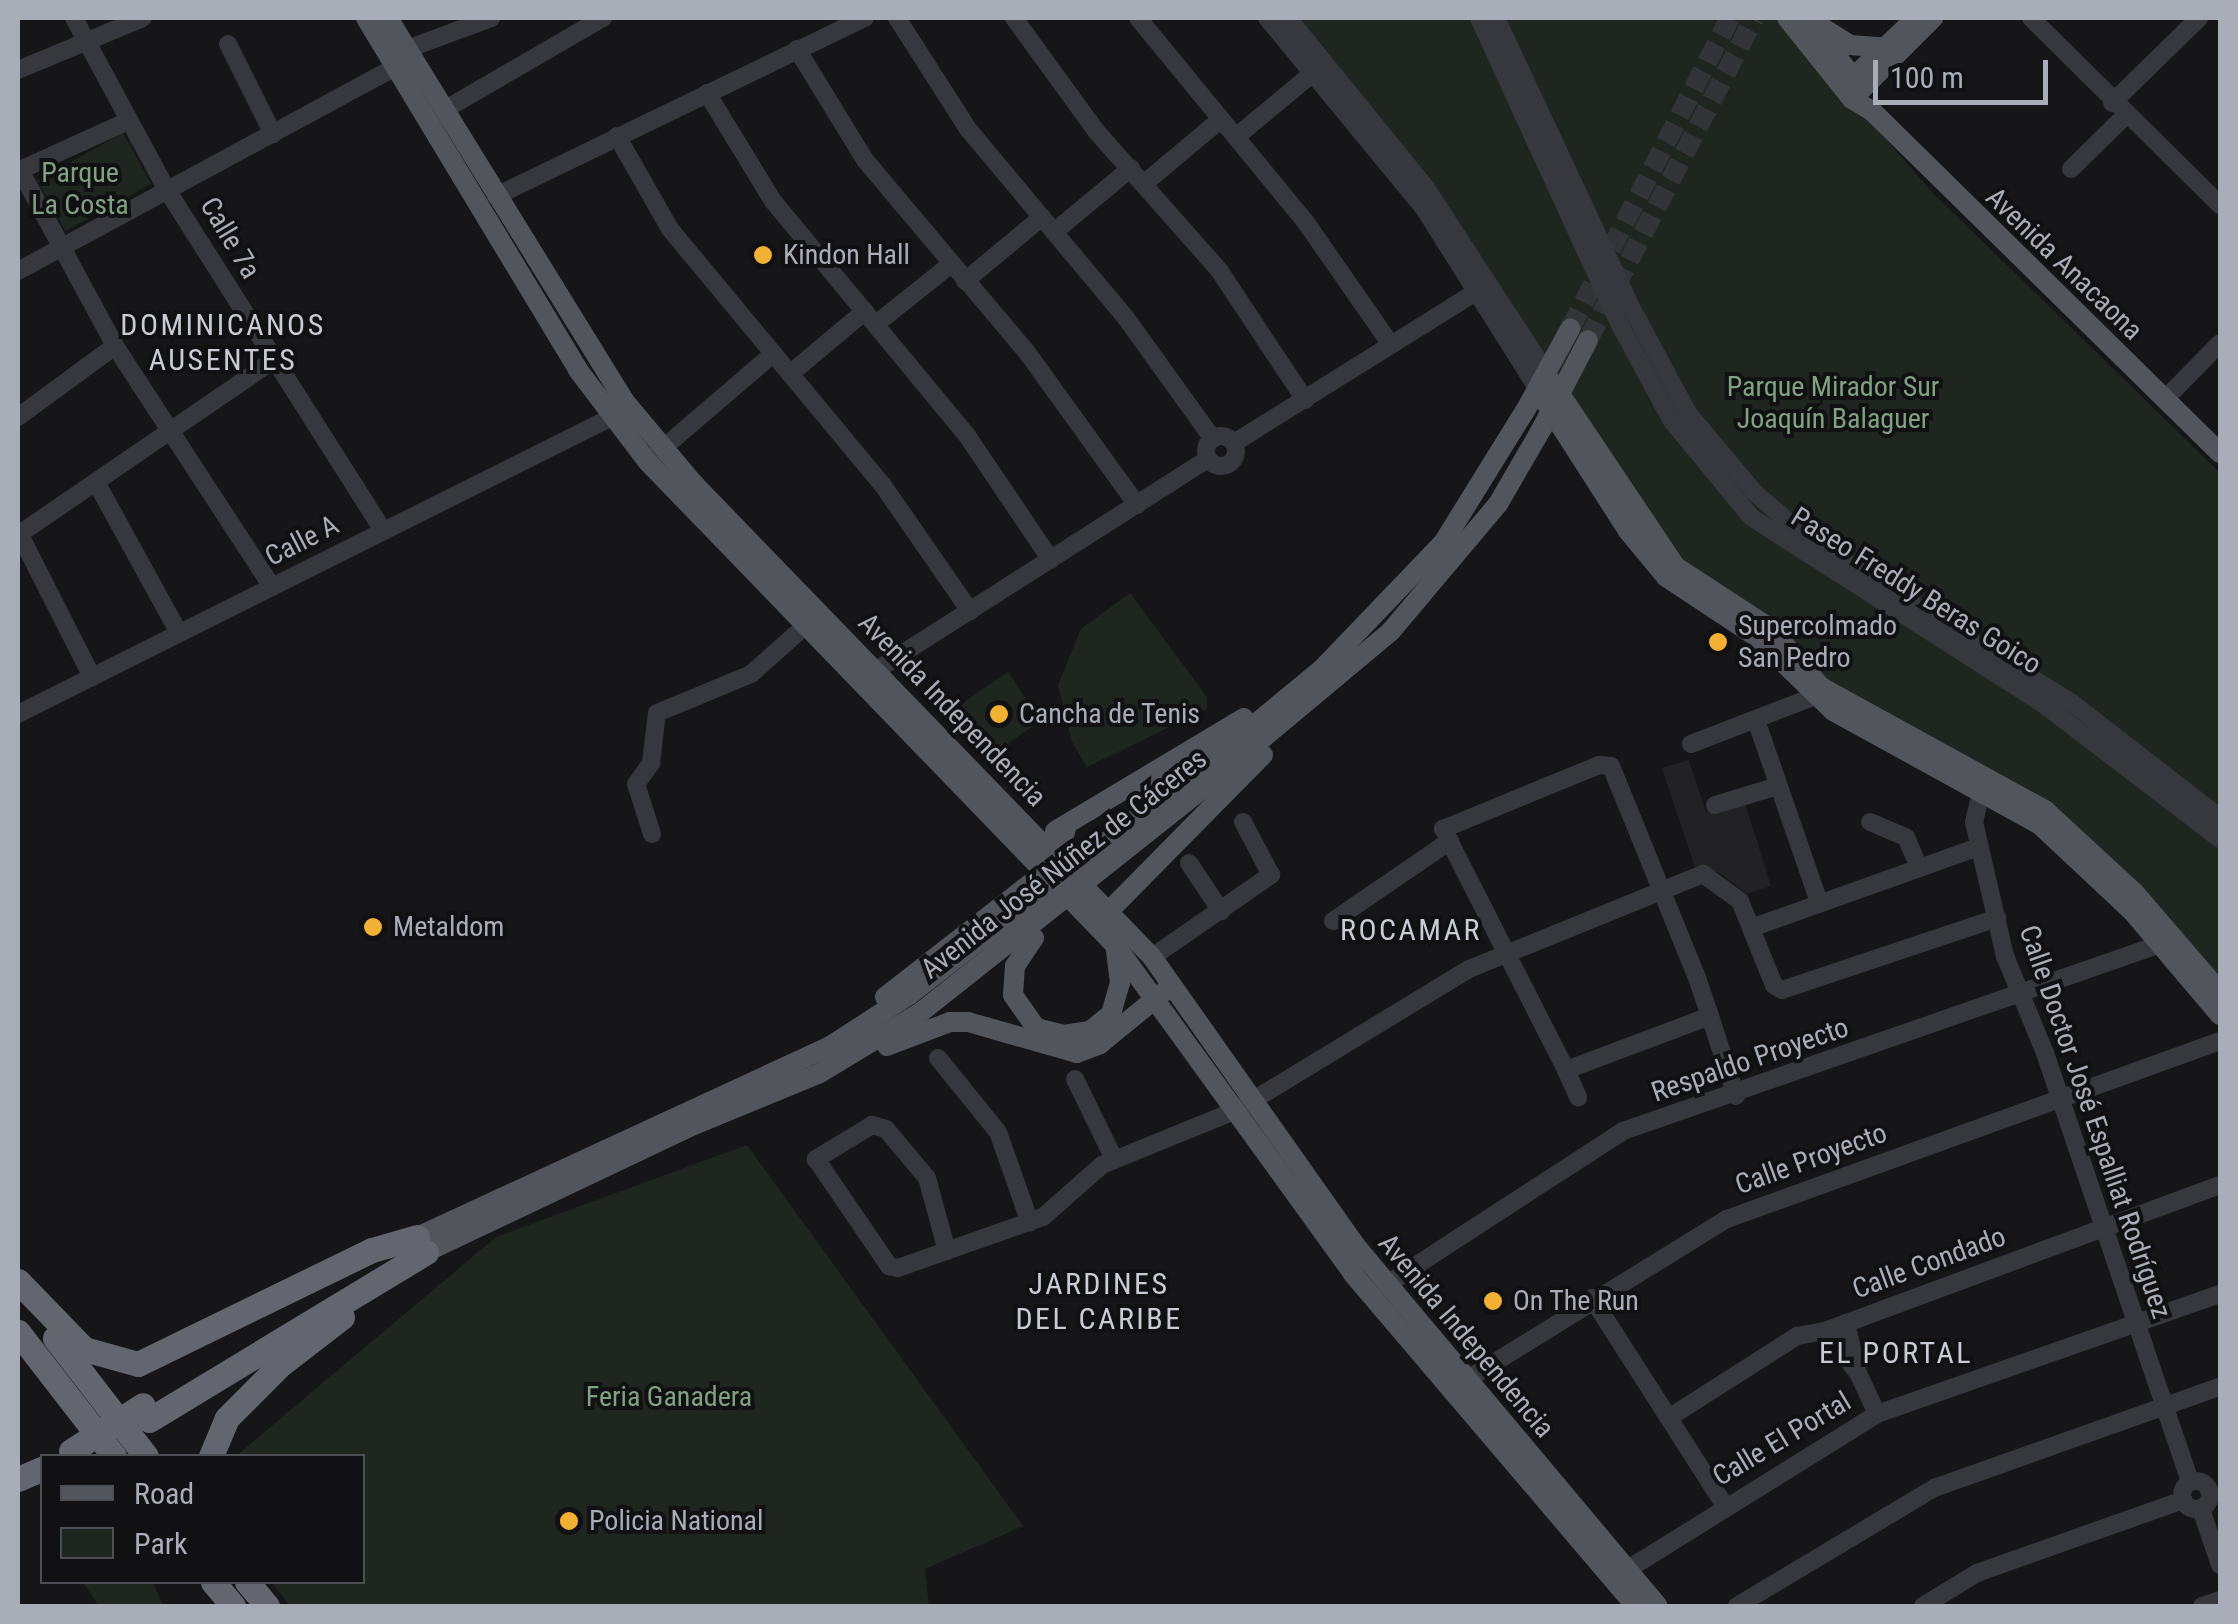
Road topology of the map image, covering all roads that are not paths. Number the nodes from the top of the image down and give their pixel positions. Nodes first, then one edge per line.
1 (74, 18) edge
2 (143, 18) edge
3 (366, 18) edge
4 (388, 18) edge
5 (492, 18) edge
6 (604, 18) edge
7 (865, 18) edge
8 (898, 18) edge
9 (1014, 18) edge
10 (1138, 18) edge
11 (1267, 18) edge
12 (1288, 18) edge
13 (1479, 18) edge
14 (1496, 18) edge
15 (1786, 18) edge
16 (1809, 18) edge
17 (1916, 18) edge
18 (1933, 18) edge
19 (2031, 18) edge
20 (2198, 18) edge
21 (84, 40) junction
22 (228, 44) dead end
23 (1890, 48) junction
24 (797, 49) junction
25 (402, 59) junction
26 (1319, 68) junction
27 (18, 70) edge
28 (1852, 89) junction
29 (708, 93) junction
30 (444, 110) junction
31 (2119, 110) junction
32 (1221, 118) junction
33 (128, 120) junction
34 (272, 134) junction
35 (618, 136) junction
36 (1236, 137) junction
37 (1131, 168) junction
38 (2071, 169) dead end
39 (19, 171) edge
40 (1146, 182) junction
41 (168, 190) junction
42 (496, 196) junction
43 (2220, 205) edge
44 (1048, 225) junction
45 (61, 248) junction
46 (950, 265) junction
47 (18, 271) edge
48 (965, 281) junction
49 (1484, 286) junction
50 (871, 318) junction
51 (2220, 344) edge
52 (115, 346) junction
53 (1391, 346) junction
54 (773, 354) junction
55 (272, 361) junction
56 (790, 374) junction
57 (1540, 397) junction
58 (2165, 399) junction
59 (1305, 400) junction
60 (18, 416) edge
61 (612, 417) junction
62 (169, 431) junction
63 (1213, 439) junction
64 (1234, 443) junction
65 (2220, 453) edge
66 (655, 455) junction
67 (1208, 459) junction
68 (96, 482) junction
69 (1137, 505) junction
70 (383, 531) junction
71 (18, 534) edge
72 (1051, 560) junction
73 (272, 587) junction
74 (970, 611) junction
75 (804, 627) junction
76 (179, 633) junction
77 (868, 676) junction
78 (92, 677) junction
79 (1326, 679) junction
80 (1813, 697) junction
81 (18, 714) edge
82 (1756, 720) junction
83 (1691, 744) dead end
84 (957, 766) junction
85 (1202, 778) junction
86 (1983, 782) junction
87 (1778, 786) junction
88 (1715, 806) dead end
89 (2220, 818) edge
90 (1243, 822) dead end
91 (1870, 822) dead end
92 (1066, 830) junction
93 (1030, 832) junction
94 (652, 834) dead end
95 (1447, 835) junction
96 (1146, 837) junction
97 (2220, 839) edge
98 (1978, 847) junction
99 (1189, 863) dead end
100 (1051, 866) junction
101 (1919, 868) junction
102 (1660, 889) junction
103 (1819, 902) junction
104 (1110, 910) junction
105 (1220, 910) junction
106 (1998, 918) junction
107 (1332, 921) dead end
108 (1754, 927) junction
109 (2160, 944) junction
110 (1116, 946) junction
111 (1508, 950) junction
112 (1152, 957) junction
113 (1165, 992) junction
114 (2220, 992) edge
115 (2019, 996) junction
116 (915, 1004) junction
117 (2220, 1015) edge
118 (1710, 1016) junction
119 (2220, 1041) edge
120 (938, 1058) dead end
121 (814, 1064) junction
122 (1566, 1070) junction
123 (1075, 1079) dead end
124 (1736, 1096) junction
125 (1578, 1097) dead end
126 (2056, 1101) junction
127 (1245, 1105) junction
128 (1114, 1158) junction
129 (2220, 1185) edge
130 (1325, 1217) junction
131 (1030, 1222) junction
132 (2102, 1229) junction
133 (422, 1244) junction
134 (947, 1251) junction
135 (18, 1284) edge
136 (1386, 1284) junction
137 (2220, 1294) edge
138 (1592, 1298) junction
139 (1846, 1323) junction
140 (2135, 1325) junction
141 (1825, 1331) junction
142 (18, 1332) edge
143 (18, 1361) edge
144 (1858, 1373) junction
145 (1458, 1385) junction
146 (2220, 1386) edge
147 (74, 1405) junction
148 (2164, 1406) junction
149 (1877, 1414) junction
150 (1670, 1417) junction
151 (77, 1454) edge
152 (112, 1454) edge
153 (145, 1454) edge
154 (212, 1454) edge
155 (2215, 1488) edge
156 (2186, 1491) junction
157 (1725, 1506) junction
158 (2200, 1509) junction
159 (2220, 1565) edge
160 (1620, 1574) junction
161 (215, 1584) edge
162 (2220, 1600) edge
163 (233, 1606) edge
164 (1636, 1606) edge
165 (1658, 1606) edge
166 (1737, 1606) edge
167 (1923, 1606) edge
168 (2202, 1606) edge

1 - 21 street, Calle 7a
2 - 21 street
3 - 25 main road, Avenida Independencia
4 - 25 main road, Avenida Independencia
5 - 25 street
6 - 30 street
7 - 24 street
8 - 44 street
9 - 37 street
10 - 32 street
11 - 26 street
12 - 26 street
13 - 97 street, Paseo Freddy Beras Goico, bridge
14 - 89 street, Paseo Freddy Beras Goico, bridge
15 - 28 main road, Avenida Anacaona
16 - 23 main road
16 - 28 main road, Avenida Anacaona
17 - 23 main road
18 - 28 main road
19 - 31 street
20 - 31 street
21 - 27 street
21 - 33 street, Calle 7a
22 - 34 street
23 - 28 main road
24 - 29 street
24 - 46 street
25 - 30 main road, Avenida Independencia
25 - 34 street
25 - 61 main road, Avenida Independencia
26 - 36 street
26 - 49 street
28 - 58 main road, Avenida Anacaona
29 - 35 street
29 - 50 street
30 - 42 main road, Avenida Independencia
31 - 38 street
31 - 43 street
32 - 36 street
32 - 40 street
33 - 39 street
33 - 41 street, Calle 7a
34 - 41 street
35 - 42 street
35 - 54 street
36 - 53 street
37 - 40 street
37 - 44 street
39 - 45 street
40 - 59 street
41 - 45 street
41 - 55 street, Calle 7a
42 - 66 main road, Avenida Independencia
44 - 48 street
44 - 63 street
45 - 47 street
45 - 52 street
46 - 48 street
46 - 50 street
48 - 69 street
49 - 53 street
49 - 57 street
50 - 56 street
50 - 72 street
51 - 58 street
52 - 60 street
52 - 62 street
53 - 59 street
54 - 56 street
54 - 66 street
55 - 62 street
55 - 70 street, Calle 7a
56 - 74 street
57 - 79 main road, Avenida José Núñez de Cáceres
57 - 79 main road, Avenida José Núñez de Cáceres, bridge
57 - 80 main road
57 - 86 main road
58 - 65 main road, Avenida Anacaona
59 - 64 street
61 - 66 main road, Avenida Independencia
61 - 70 street, Calle A
62 - 68 street
62 - 73 street
63 - 64 street
63 - 67 street
64 - 67 street
66 - 75 main road, Avenida Independencia
66 - 77 main road, Avenida Independencia
67 - 69 street
68 - 71 street
68 - 76 street
69 - 72 street
70 - 73 street, Calle A
71 - 78 street
72 - 74 street
73 - 76 street, Calle A
74 - 77 street
75 - 77 main road, Avenida Independencia
75 - 94 street
76 - 78 street, Calle A
77 - 84 main road, Avenida Independencia
78 - 81 street, Calle A
79 - 85 main road, Avenida José Núñez de Cáceres
79 - 92 main road
79 - 104 main road
80 - 82 street
80 - 86 main road
82 - 83 street
82 - 87 street
84 - 93 main road, Avenida Independencia
84 - 100 main road, Avenida Independencia
85 - 96 main road, Avenida José Núñez de Cáceres, bridge
85 - 116 main road, Avenida José Núñez de Cáceres, bridge
86 - 98 street, Calle Doctor José Espalliat Rodríguez
86 - 109 main road
86 - 114 main road
87 - 88 street
87 - 103 street
90 - 105 street
91 - 101 street
92 - 93 main road
92 - 100 main road
93 - 100 main road, Avenida Independencia
95 - 102 street
95 - 107 street
95 - 111 street
96 - 110 main road, bridge
96 - 116 main road, Avenida José Núñez de Cáceres, bridge
98 - 101 street
98 - 106 street, Calle Doctor José Espalliat Rodríguez
99 - 105 street
100 - 104 main road, Avenida Independencia
100 - 110 main road, Avenida Independencia
100 - 121 main road
101 - 103 street
102 - 108 street
102 - 111 street
102 - 118 street
103 - 108 street
104 - 112 main road, Avenida Independencia
105 - 112 street
106 - 108 street
106 - 115 street, Calle Doctor José Espalliat Rodríguez
109 - 115 street, Respaldo Proyecto
109 - 117 main road
110 - 113 main road, Avenida Independencia
111 - 122 street
111 - 127 street
112 - 113 main road, Avenida Independencia
113 - 121 main road
113 - 127 main road, Avenida Independencia
115 - 124 street, Respaldo Proyecto
115 - 126 street, Calle Doctor José Espalliat Rodríguez
116 - 121 main road, Avenida José Núñez de Cáceres
118 - 122 street
118 - 124 street
119 - 126 street, Calle Proyecto
120 - 131 street
121 - 133 main road, Avenida José Núñez de Cáceres
122 - 125 street
123 - 128 street
124 - 136 street, Respaldo Proyecto
126 - 132 street, Calle Doctor José Espalliat Rodríguez
126 - 138 street, Calle Proyecto
127 - 128 street
127 - 130 main road, Avenida Independencia
128 - 131 street
129 - 132 street, Calle Condado
130 - 136 main road, Avenida Independencia
130 - 145 main road, Avenida Independencia
131 - 134 street
132 - 139 street, Calle Condado
132 - 140 street, Calle Doctor José Espalliat Rodríguez
133 - 135 highway
133 - 151 highway, bridge
133 - 154 highway
134 - 134 street
135 - 153 highway
136 - 145 main road, Avenida Independencia
137 - 140 street, Calle El Portal
138 - 145 street, Calle Proyecto
138 - 150 street
139 - 141 street, Calle Condado
139 - 144 street
140 - 148 street, Calle Doctor José Espalliat Rodríguez
140 - 149 street, Calle El Portal
141 - 144 street
141 - 150 street, Calle Condado
142 - 147 highway
143 - 147 highway
144 - 149 street
145 - 160 main road, Avenida Independencia
146 - 148 street
147 - 152 highway
148 - 156 street, Calle Doctor José Espalliat Rodríguez
148 - 166 street
149 - 157 street, Calle El Portal
150 - 157 street
155 - 156 street
155 - 158 street
156 - 158 street
156 - 167 street
157 - 160 street, Calle El Portal
158 - 159 street
160 - 164 main road, Avenida Independencia
160 - 165 main road, Avenida Independencia
161 - 163 highway
162 - 168 street

